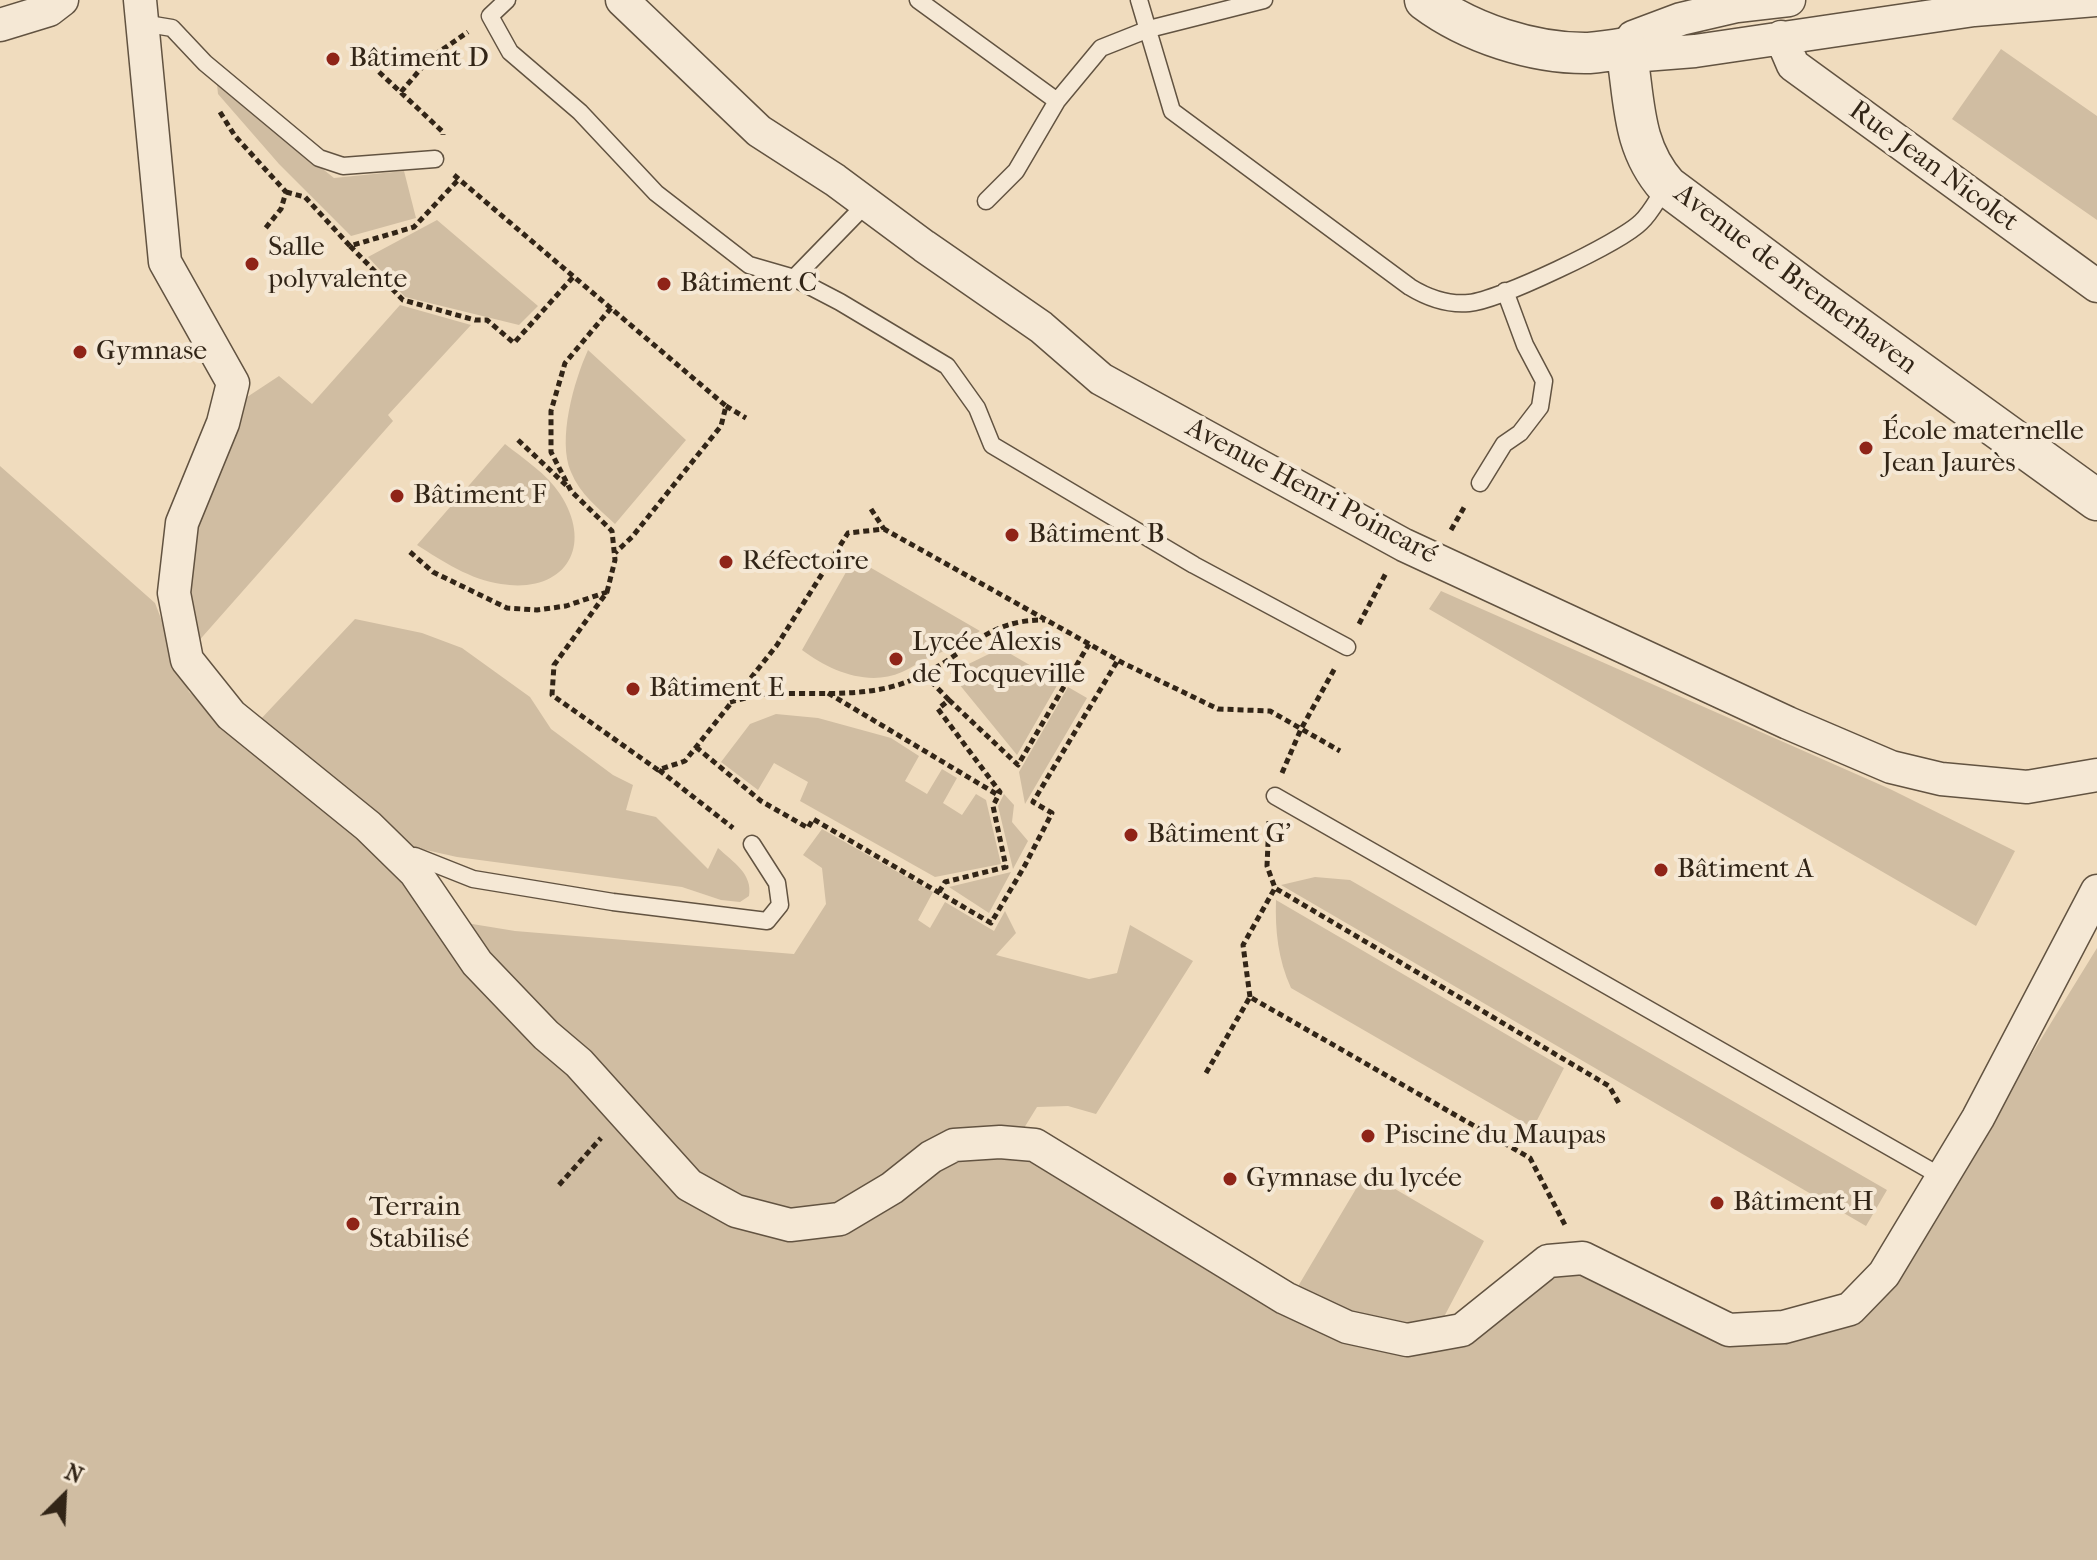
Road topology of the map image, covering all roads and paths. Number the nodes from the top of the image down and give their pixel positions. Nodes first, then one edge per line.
1 (62, 0) edge
2 (507, 0) edge
3 (622, 0) edge
4 (918, 0) edge
5 (1139, 0) edge
6 (1264, 0) edge
7 (1425, 0) edge
8 (1789, 0) edge
9 (2097, 0) edge
10 (141, 11) edge
11 (490, 16) junction
12 (0, 25) edge
13 (1149, 29) junction
14 (1781, 37) junction
15 (1626, 48) junction
16 (205, 63) junction
17 (379, 72) dead end
18 (401, 92) junction
19 (1057, 101) junction
20 (435, 159) junction
21 (459, 179) junction
22 (1667, 186) junction
23 (286, 192) junction
24 (986, 201) dead end
25 (867, 203) junction
26 (264, 230) dead end
27 (350, 246) junction
28 (574, 276) junction
29 (794, 278) junction
30 (2097, 286) edge
31 (1505, 291) junction
32 (611, 308) junction
33 (726, 406) junction
34 (746, 418) dead end
35 (518, 440) dead end
36 (1480, 483) joint
37 (571, 491) junction
38 (2097, 500) edge
39 (871, 509) dead end
40 (884, 529) junction
41 (1404, 545) junction
42 (410, 552) dead end
43 (615, 553) junction
44 (1436, 560) junction
45 (607, 592) junction
46 (1046, 620) junction
47 (1089, 644) junction
48 (1347, 647) junction
49 (1118, 660) junction
50 (924, 674) junction
51 (827, 692) junction
52 (949, 700) junction
53 (729, 703) junction
54 (1301, 729) junction
55 (696, 747) junction
56 (1340, 751) dead end
57 (658, 770) junction
58 (2097, 775) edge
59 (998, 795) junction
60 (1275, 796) junction
61 (752, 844) joint
62 (402, 859) junction
63 (1275, 888) junction
64 (2097, 891) edge
65 (939, 892) junction
66 (1250, 997) junction
67 (1206, 1073) dead end
68 (1620, 1105) dead end
69 (624, 1112) junction
70 (1942, 1177) junction
71 (559, 1185) dead end
72 (1583, 1258) junction

1 - 12 street
2 - 11 lane
3 - 25 street, Avenue Henri Poincaré
4 - 19 lane
5 - 13 lane
6 - 13 lane
7 - 15 street
8 - 15 street
9 - 14 street
10 - 16 lane
10 - 62 street
11 - 18 path
11 - 29 lane
13 - 19 lane
13 - 31 lane
14 - 15 street
14 - 30 street, Rue Jean Nicolet
15 - 22 street, Avenue de Bremerhaven
16 - 20 lane
16 - 23 path
17 - 18 path
18 - 20 path
19 - 24 lane
20 - 21 path
21 - 27 path
21 - 28 path
22 - 31 lane
22 - 38 street, Avenue de Bremerhaven
23 - 26 path
23 - 27 path
25 - 29 lane
25 - 41 street, Avenue Henri Poincaré
27 - 28 path
28 - 32 path
29 - 48 lane
31 - 36 lane
32 - 33 path
32 - 37 path
33 - 34 path
33 - 43 path
35 - 37 path
36 - 44 path
37 - 43 path
39 - 40 path
40 - 46 path
40 - 53 path
41 - 44 street, Avenue Henri Poincaré
41 - 48 path
42 - 45 path
43 - 45 path
44 - 58 street, Avenue Henri Poincaré
45 - 57 path
46 - 47 path
46 - 50 path
47 - 49 path
47 - 52 path
48 - 54 path
49 - 54 path
49 - 65 path
50 - 51 path
50 - 52 path
51 - 53 path
51 - 59 path
52 - 59 path
53 - 55 path
54 - 56 path
54 - 60 path
55 - 57 path
55 - 65 path
57 - 61 path
59 - 65 path
60 - 63 path
60 - 70 lane
61 - 62 lane
62 - 69 street
63 - 66 path
63 - 68 path
64 - 70 street
66 - 67 path
66 - 72 path
69 - 71 path
69 - 72 street
70 - 72 street

